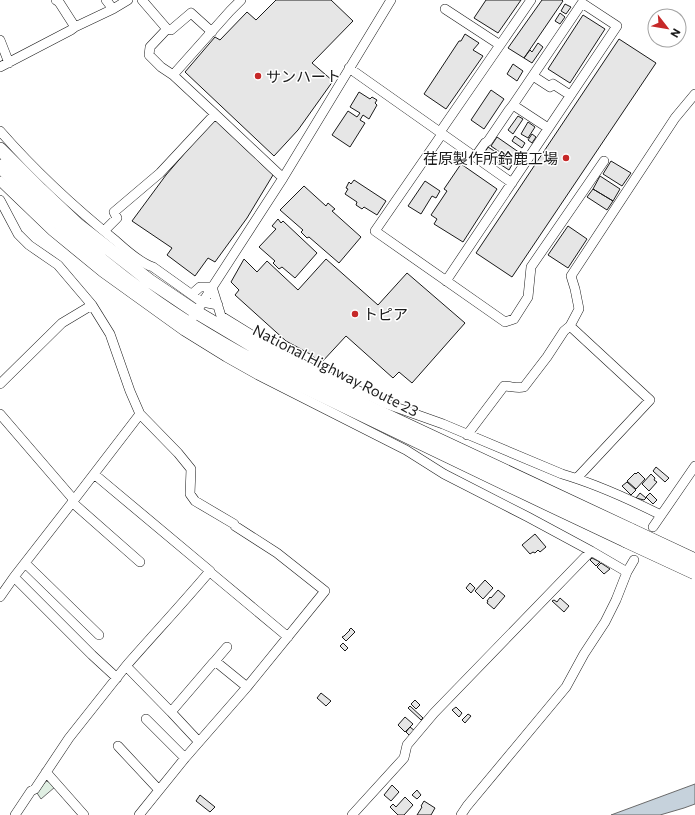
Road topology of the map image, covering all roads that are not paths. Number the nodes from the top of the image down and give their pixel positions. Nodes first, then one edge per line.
1 (56, 0) edge
2 (106, 0) edge
3 (128, 0) edge
4 (142, 0) edge
5 (241, 0) edge
6 (391, 0) edge
7 (531, 0) edge
8 (445, 8) dead end
9 (113, 10) junction
10 (74, 27) junction
11 (168, 29) junction
12 (212, 32) junction
13 (0, 40) edge
14 (500, 45) junction
15 (9, 63) junction
16 (0, 67) edge
17 (350, 68) junction
18 (173, 75) junction
19 (533, 76) junction
20 (695, 94) edge
21 (570, 95) junction
22 (513, 105) junction
23 (215, 114) junction
24 (548, 128) junction
25 (0, 132) edge
26 (441, 133) junction
27 (0, 149) edge
28 (475, 157) junction
29 (604, 161) dead end
30 (0, 166) edge
31 (283, 178) junction
32 (0, 181) edge
33 (512, 183) junction
34 (0, 200) edge
35 (104, 231) junction
36 (144, 269) junction
37 (446, 281) junction
38 (212, 287) junction
39 (192, 294) junction
40 (92, 305) junction
41 (218, 305) junction
42 (199, 307) junction
43 (189, 323) junction
44 (570, 326) junction
45 (0, 384) edge
46 (0, 414) edge
47 (140, 414) junction
48 (468, 435) junction
49 (695, 466) edge
50 (94, 474) junction
51 (577, 478) junction
52 (74, 501) junction
53 (661, 515) junction
54 (653, 527) dead end
55 (628, 535) junction
56 (591, 551) junction
57 (634, 560) dead end
58 (695, 560) edge
59 (140, 562) dead end
60 (25, 563) junction
61 (210, 572) junction
62 (627, 572) junction
63 (695, 573) edge
64 (14, 577) junction
65 (0, 596) edge
66 (99, 635) dead end
67 (288, 637) junction
68 (227, 647) dead end
69 (215, 661) junction
70 (126, 666) junction
71 (117, 678) junction
72 (247, 687) junction
73 (172, 712) junction
74 (146, 719) dead end
75 (199, 742) junction
76 (118, 746) dead end
77 (185, 758) junction
78 (46, 772) junction
79 (159, 790) junction
80 (15, 815) edge
81 (84, 815) edge
82 (139, 815) edge
83 (352, 815) edge
84 (461, 815) edge

1 - 10 street
2 - 9 street
3 - 9 street
4 - 11 street
5 - 12 street
6 - 17 street
7 - 14 street
8 - 14 street
9 - 10 street
10 - 15 street
11 - 12 street
11 - 18 street
12 - 18 street
13 - 15 street
14 - 26 street
15 - 16 street
17 - 26 street
17 - 31 street
18 - 23 street
19 - 21 street
19 - 21 street
19 - 22 street
20 - 44 street
21 - 24 street
22 - 24 street
22 - 28 street
23 - 31 street
23 - 35 street
24 - 33 street
25 - 35 street
26 - 28 street
26 - 37 street
27 - 36 highway, National Highway Route 23
28 - 33 street
29 - 37 street
30 - 43 highway, National Highway Route 23
31 - 38 street
32 - 56 street
33 - 37 street
34 - 40 street
35 - 36 street
36 - 39 street
36 - 42 highway, National Highway Route 23
38 - 39 street
38 - 41 street
38 - 42 street
39 - 42 street
40 - 45 street
40 - 47 street
41 - 42 street
41 - 48 street
42 - 43 street
42 - 55 highway, National Highway Route 23
43 - 55 highway, National Highway Route 23
44 - 48 street
44 - 51 street
46 - 52 street
47 - 50 street
47 - 67 street
48 - 51 street
49 - 53 street
50 - 52 street
50 - 61 street
51 - 53 street
52 - 59 street
52 - 60 street
53 - 54 street
55 - 58 highway, National Highway Route 23, bridge
55 - 63 highway, National Highway Route 23, bridge
56 - 62 street
56 - 83 street
57 - 62 street
60 - 64 street
60 - 66 street
61 - 67 street
61 - 70 street
62 - 84 street
64 - 65 street
64 - 71 street
67 - 72 street
68 - 69 street
69 - 72 street
69 - 73 street
70 - 71 street
70 - 73 street
71 - 78 street
72 - 75 street
73 - 75 street
74 - 77 street
75 - 77 street
76 - 79 street
77 - 79 street
78 - 80 street
78 - 81 street
79 - 82 street

